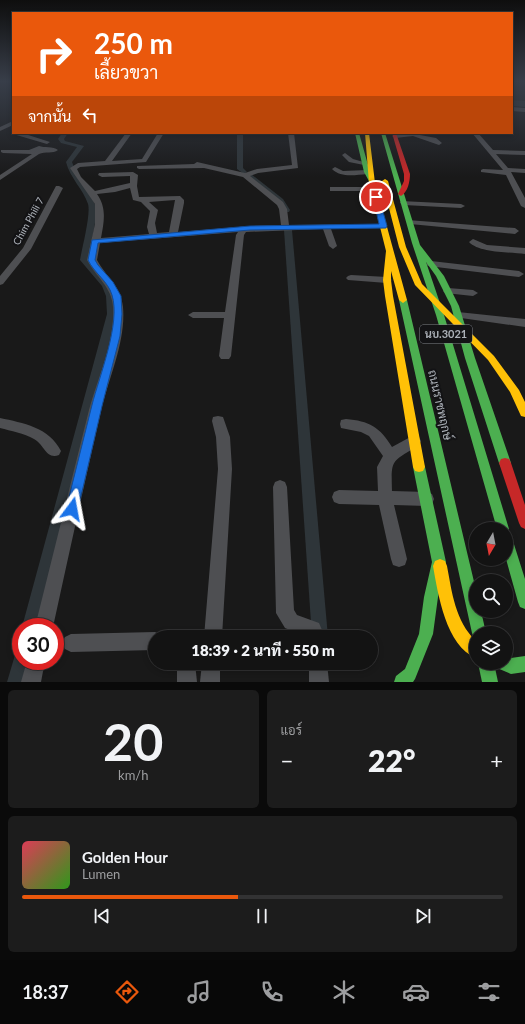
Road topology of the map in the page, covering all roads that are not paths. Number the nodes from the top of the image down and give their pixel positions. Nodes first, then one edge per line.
1 (12, 116) edge
2 (0, 122) edge
3 (12, 123) edge
4 (0, 129) edge
5 (12, 132) edge
6 (18, 134) edge
7 (128, 134) edge
8 (160, 134) edge
9 (291, 134) edge
10 (357, 134) edge
11 (367, 134) edge
12 (383, 134) edge
13 (394, 134) edge
14 (412, 134) edge
15 (476, 134) edge
16 (47, 142) dead end
17 (439, 143) dead end
18 (15, 144) dead end
19 (40, 148) dead end
20 (55, 150) dead end
21 (1, 152) edge
22 (491, 152) junction
23 (525, 153) edge
24 (345, 155) dead end
25 (192, 159) dead end
26 (107, 163) junction
27 (203, 166) junction
28 (139, 167) dead end
29 (335, 168) dead end
30 (366, 168) junction
31 (525, 170) edge
32 (483, 171) dead end
33 (507, 171) junction
34 (102, 175) dead end
35 (245, 175) junction
36 (0, 178) edge
37 (514, 182) junction
38 (525, 182) edge
39 (132, 185) junction
40 (373, 186) junction
41 (59, 188) dead end
42 (333, 189) dead end
43 (98, 192) dead end
44 (401, 194) junction
45 (146, 200) junction
46 (404, 203) junction
47 (461, 206) dead end
48 (525, 206) edge
49 (410, 222) junction
50 (383, 226) junction
51 (285, 227) junction
52 (326, 227) junction
53 (133, 228) dead end
54 (250, 228) junction
55 (515, 231) dead end
56 (153, 234) junction
57 (173, 234) junction
58 (95, 241) junction
59 (473, 242) dead end
60 (416, 243) junction
61 (333, 246) dead end
62 (525, 251) edge
63 (389, 252) junction
64 (431, 264) junction
65 (519, 274) dead end
66 (351, 278) dead end
67 (387, 280) junction
68 (0, 282) edge
69 (448, 291) junction
70 (473, 293) dead end
71 (193, 315) dead end
72 (229, 315) junction
73 (458, 315) junction
74 (525, 323) edge
75 (225, 356) dead end
76 (525, 413) edge
77 (218, 421) dead end
78 (0, 423) edge
79 (346, 424) dead end
80 (414, 441) junction
81 (54, 451) dead end
82 (390, 456) junction
83 (280, 487) dead end
84 (339, 497) dead end
85 (385, 498) junction
86 (427, 499) junction
87 (501, 522) edge
88 (525, 522) edge
89 (399, 559) dead end
90 (439, 562) junction
91 (513, 562) edge
92 (525, 602) edge
93 (46, 618) edge
94 (477, 626) edge
95 (214, 630) edge
96 (314, 630) edge
97 (148, 641) edge
98 (71, 643) dead end
99 (469, 645) edge
100 (525, 664) edge
101 (513, 666) edge
102 (34, 670) edge
103 (186, 670) edge
104 (211, 670) edge
105 (318, 670) edge
106 (487, 670) edge
107 (31, 682) edge
108 (187, 682) edge
109 (210, 682) edge
110 (319, 682) edge
111 (402, 682) edge
112 (490, 682) edge

1 - 2 street
3 - 4 street
4 - 5 street
6 - 16 street
7 - 26 street
8 - 26 street
9 - 35 street
10 - 30 main road, ถนนราชพฤกษ์
11 - 40 main road, ถนนราชพฤกษ์ / นบ.3021
11 - 76 main road
12 - 44 main road, ถนนราชพฤกษ์ / นบ.3021
13 - 14 street
13 - 44 main road
14 - 17 street
15 - 22 street
18 - 21 street
19 - 21 street
20 - 36 street
22 - 23 street
22 - 33 street
24 - 30 street
25 - 27 street
26 - 58 street
27 - 28 street
27 - 35 street
29 - 30 street
30 - 40 main road, ถนนราชพฤกษ์
31 - 33 street
32 - 33 street
33 - 37 street
34 - 39 street
35 - 51 street
37 - 38 street
37 - 48 street
39 - 43 street
39 - 45 street
40 - 42 street
40 - 50 main road, ถนนราชพฤกษ์ / นบ.3021
41 - 68 street, Chim Phili 7
44 - 46 main road, ถนนราชพฤกษ์ / นบ.3021
45 - 56 street
45 - 57 street
46 - 47 street
46 - 49 main road, ถนนราชพฤกษ์ / นบ.3021
49 - 55 street
49 - 60 main road, ถนนราชพฤกษ์ / นบ.3021
50 - 52 street
50 - 63 main road, ถนนราชพฤกษ์ / นบ.3021
51 - 52 street
51 - 54 street
52 - 61 street
53 - 56 street
54 - 57 street
54 - 72 street
56 - 57 street
56 - 58 street
58 - 93 street
59 - 62 street
60 - 64 main road
60 - 87 main road, ถนนราชพฤกษ์ / นบ.3021
63 - 67 main road
63 - 94 main road, ถนนราชพฤกษ์ / นบ.3021
64 - 65 street
64 - 69 main road
66 - 67 street
67 - 80 main road
69 - 70 street
69 - 73 main road
71 - 72 street
72 - 75 street
73 - 74 street
73 - 88 main road
77 - 95 street
78 - 81 street
79 - 82 street
80 - 82 street
80 - 86 main road
82 - 85 street
83 - 96 street
84 - 85 street
85 - 86 street
85 - 89 street
86 - 90 main road
90 - 99 main road
90 - 111 main road
91 - 92 main road
97 - 98 street
100 - 101 main road
102 - 107 street
103 - 108 street
104 - 109 street
105 - 110 street
106 - 112 main road

